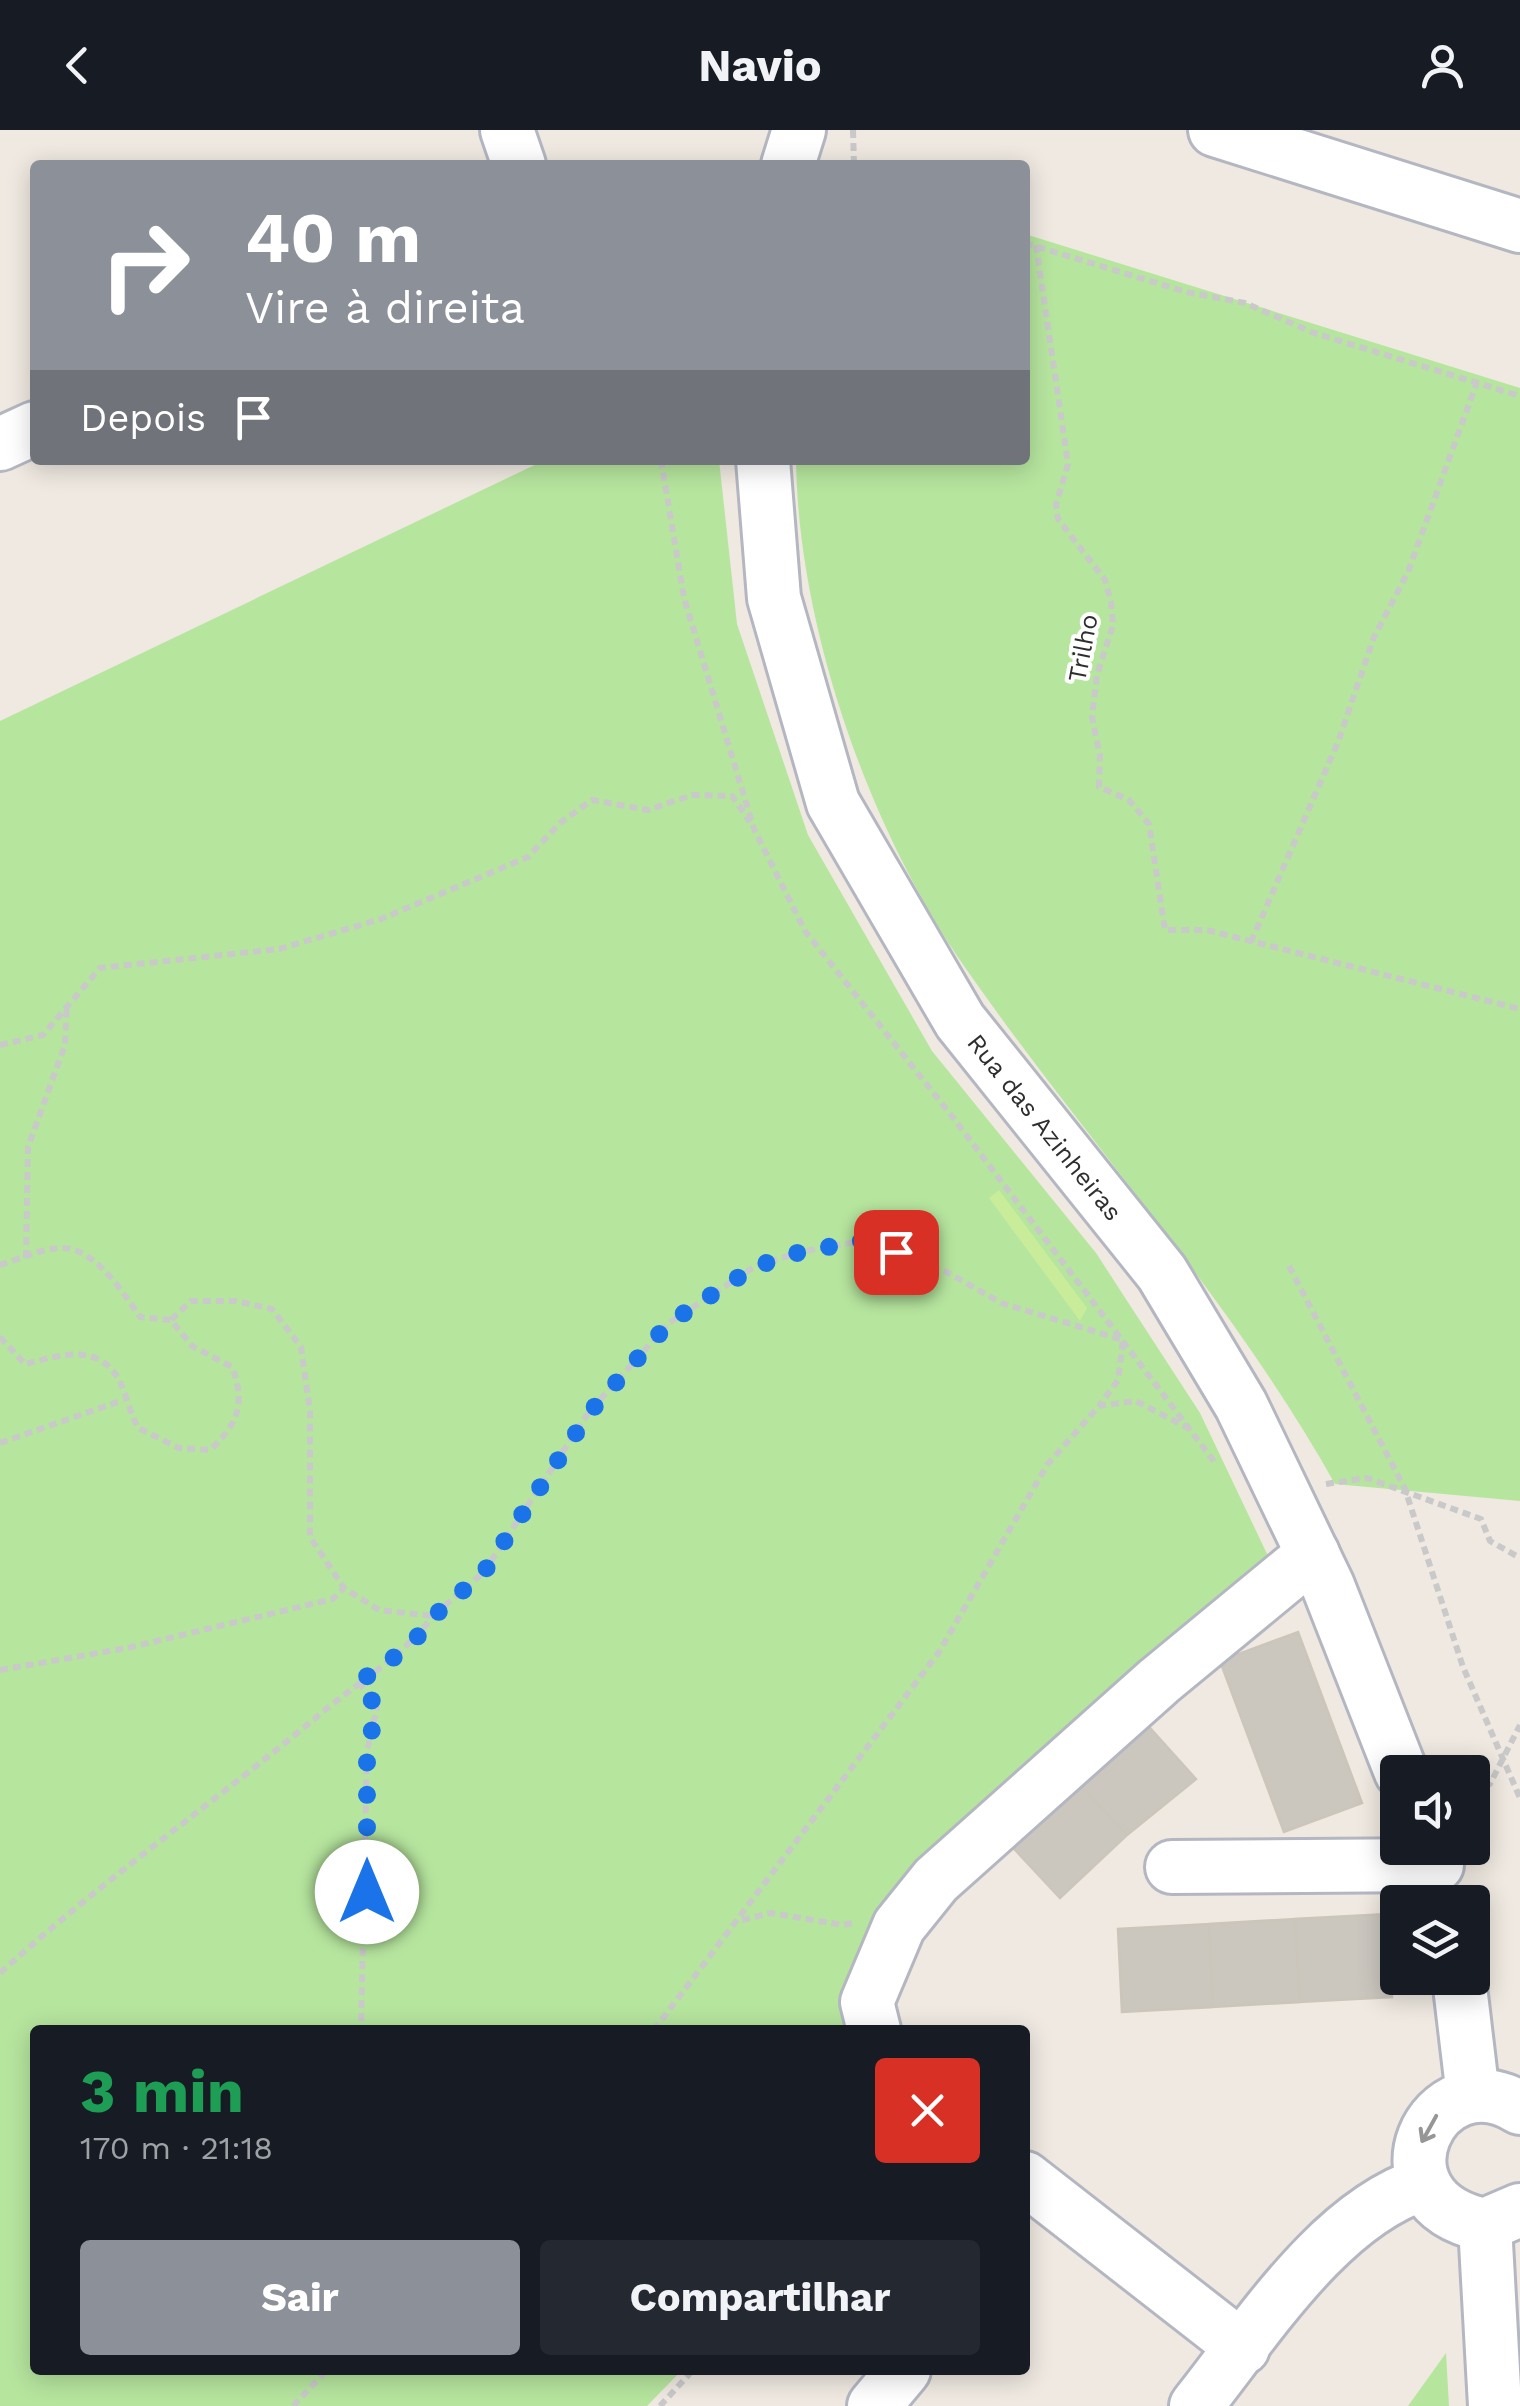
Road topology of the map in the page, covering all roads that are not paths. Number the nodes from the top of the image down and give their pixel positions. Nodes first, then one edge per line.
1 (508, 130) edge
2 (799, 130) edge
3 (1216, 130) edge
4 (517, 160) edge
5 (790, 160) edge
6 (1520, 226) edge
7 (30, 430) edge
8 (0, 444) edge
9 (763, 465) edge
10 (1313, 1554) junction
11 (1394, 1755) edge
12 (1172, 1868) dead end
13 (1437, 1872) edge
14 (1464, 1995) edge
15 (873, 2025) edge
16 (1496, 2102) edge
17 (1423, 2184) junction
18 (1033, 2200) edge
19 (1503, 2218) edge
20 (1243, 2348) junction
21 (900, 2375) edge
22 (874, 2406) edge
23 (1196, 2406) edge
24 (1495, 2406) edge

1 - 4 street
2 - 5 street
3 - 6 street
7 - 8 street
9 - 10 street, Rua das Azinheiras
10 - 11 street, Rua das Azinheiras
10 - 15 street
12 - 13 street
14 - 16 street
16 -> 17 street
17 - 19 street
17 - 20 street
18 - 20 street
19 - 24 street
20 - 23 street
21 - 22 street

